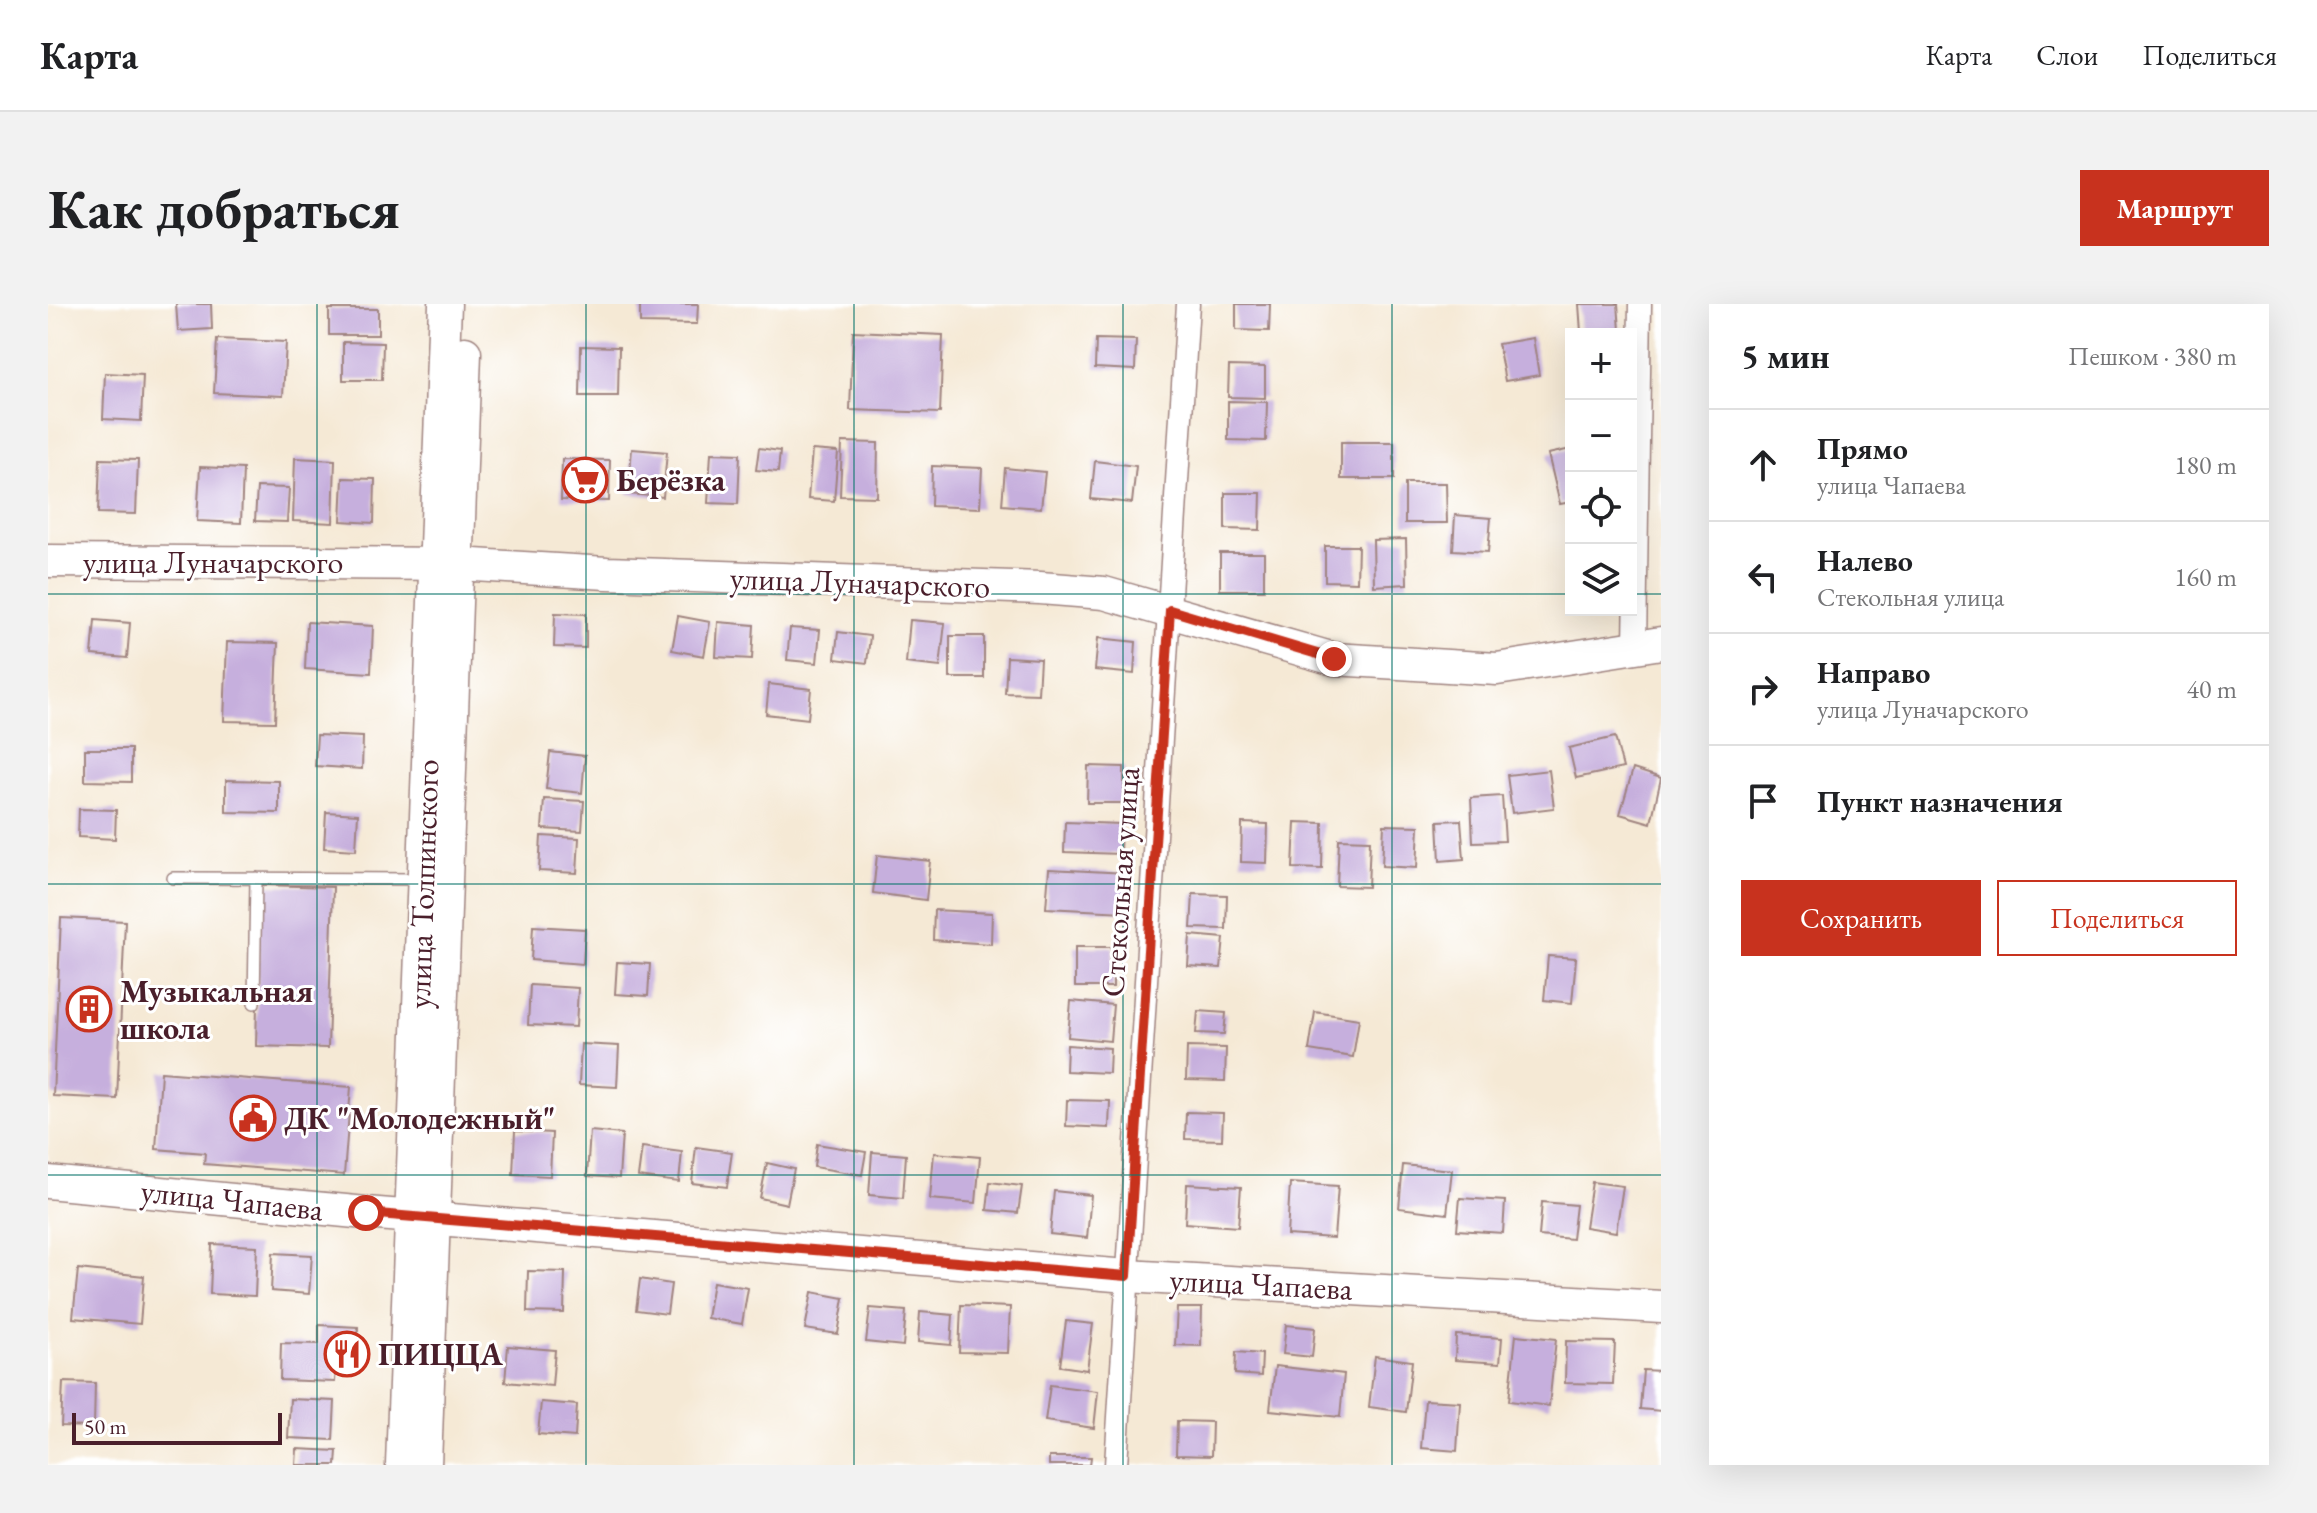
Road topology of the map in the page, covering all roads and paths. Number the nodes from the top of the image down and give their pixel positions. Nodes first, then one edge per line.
1 (445, 304) edge
2 (467, 304) edge
3 (1188, 304) edge
4 (1640, 304) edge
5 (48, 561) edge
6 (447, 564) junction
7 (1170, 610) junction
8 (1648, 645) edge
9 (173, 878) dead end
10 (256, 878) junction
11 (424, 879) junction
12 (254, 1003) dead end
13 (48, 1182) edge
14 (422, 1218) junction
15 (1127, 1276) junction
16 (1661, 1307) edge
17 (402, 1465) edge
18 (425, 1465) edge
19 (1116, 1465) edge

1 - 6 main road, улица Толпинского
2 - 6 main road, улица Толпинского
3 - 7 street, Стекольная улица
4 - 8 street
5 - 6 main road, улица Луначарского
6 - 7 main road, улица Луначарского
6 - 11 main road, улица Толпинского
6 - 14 main road, улица Толпинского
7 - 8 main road, улица Луначарского
7 - 15 street, Стекольная улица
9 - 10 lane
10 - 11 lane
10 - 12 lane
11 - 14 main road, улица Толпинского
13 - 14 main road, улица Чапаева
14 - 15 main road, улица Чапаева
14 - 17 main road, улица Толпинского
14 - 18 main road, улица Толпинского
15 - 16 main road, улица Чапаева
15 - 19 street, Стекольная улица

